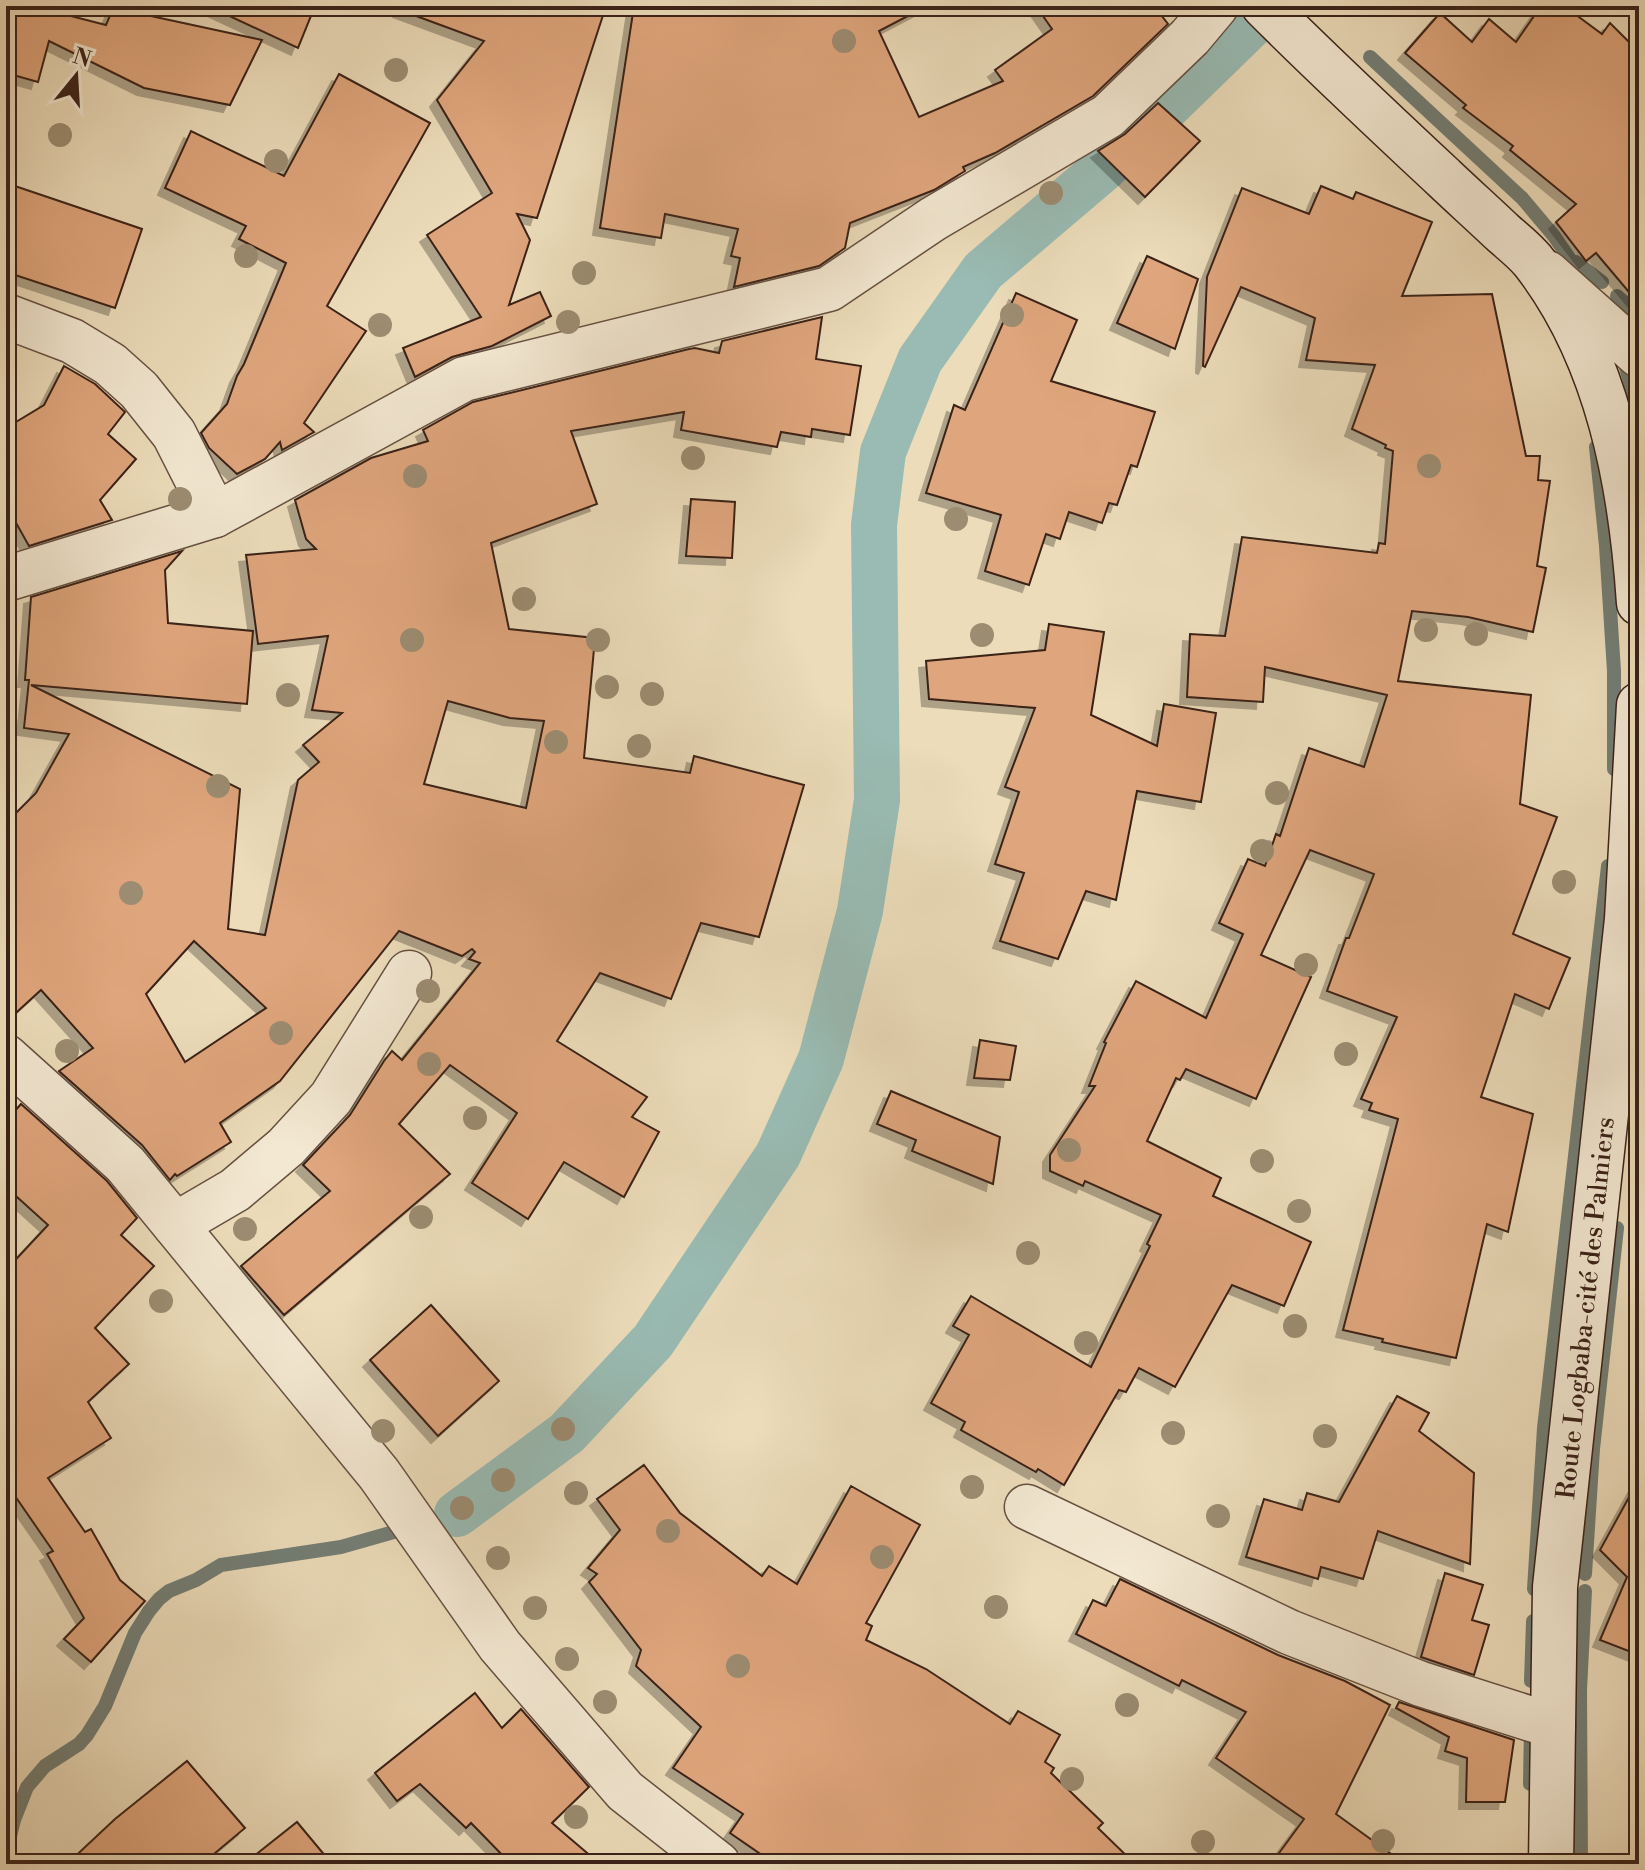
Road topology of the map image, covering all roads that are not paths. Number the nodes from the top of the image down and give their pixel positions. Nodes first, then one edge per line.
1 (1216, 6) edge
2 (1264, 6) edge
3 (1531, 258) junction
4 (6, 316) edge
5 (1639, 355) edge
6 (215, 515) junction
7 (6, 579) edge
8 (1639, 603) edge
9 (1639, 705) edge
10 (409, 973) dead end
11 (6, 1057) edge
12 (175, 1225) junction
13 (1027, 1507) dead end
14 (1553, 1726) junction
15 (718, 1864) edge
16 (1551, 1864) edge

1 - 6 street
2 - 3 street
3 - 5 street
3 - 8 street
4 - 6 street
6 - 7 street
9 - 14 street, Route Logbaba-cité des Palmiers
10 - 12 street
11 - 12 street
12 - 15 street
13 - 14 street
14 - 16 street, Route Logbaba-cité des Palmiers

